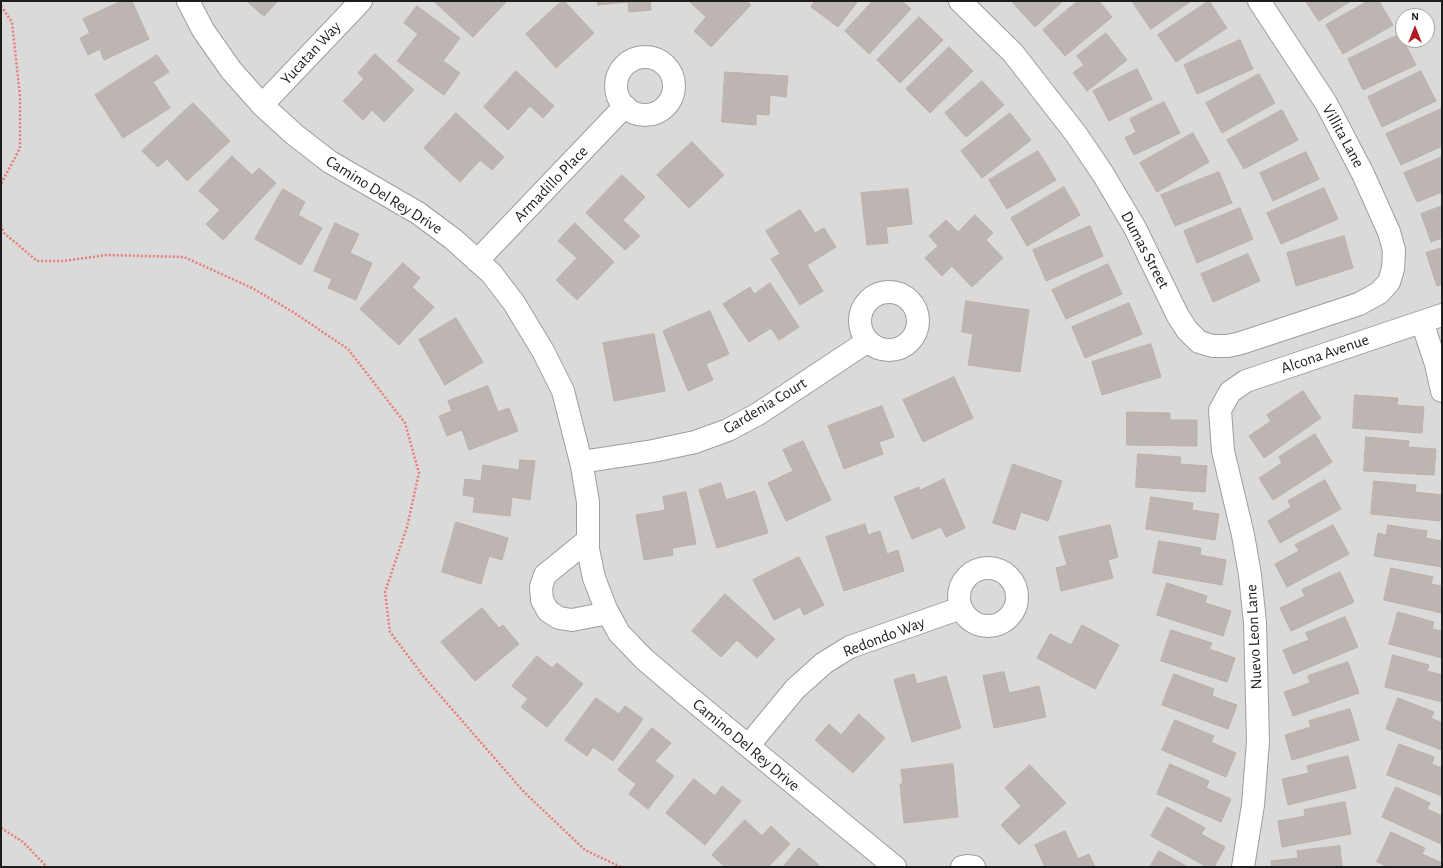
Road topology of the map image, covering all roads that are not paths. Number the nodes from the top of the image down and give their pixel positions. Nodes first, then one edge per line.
1 (188, 1) edge
2 (360, 1) edge
3 (960, 1) edge
4 (1259, 1) edge
5 (262, 105) junction
6 (625, 106) dead end
7 (477, 261) junction
8 (1389, 282) joint
9 (1432, 318) edge
10 (868, 341) dead end
11 (1442, 391) edge
12 (1220, 410) joint
13 (581, 462) junction
14 (588, 540) junction
15 (961, 608) dead end
16 (608, 614) junction
17 (748, 746) junction
18 (895, 867) edge
19 (962, 867) edge
20 (974, 867) edge
21 (1243, 867) edge

1 - 5 street, Camino Del Rey Drive
2 - 5 street, Yucatan Way
3 - 8 street, Dumas Street
4 - 8 street, Villita Lane
5 - 7 street, Camino Del Rey Drive
6 - 7 street, Armadillo Place
7 - 13 street, Camino Del Rey Drive
9 - 11 street
9 - 12 street, Alcona Avenue
10 - 13 street, Gardenia Court
12 - 21 street, Nuevo Leon Lane
13 - 14 street, Camino Del Rey Drive
14 - 16 street, Camino Del Rey Drive
14 - 16 street
15 - 17 street, Redondo Way
16 - 17 street, Camino Del Rey Drive
17 - 18 street, Camino Del Rey Drive
19 - 20 street

